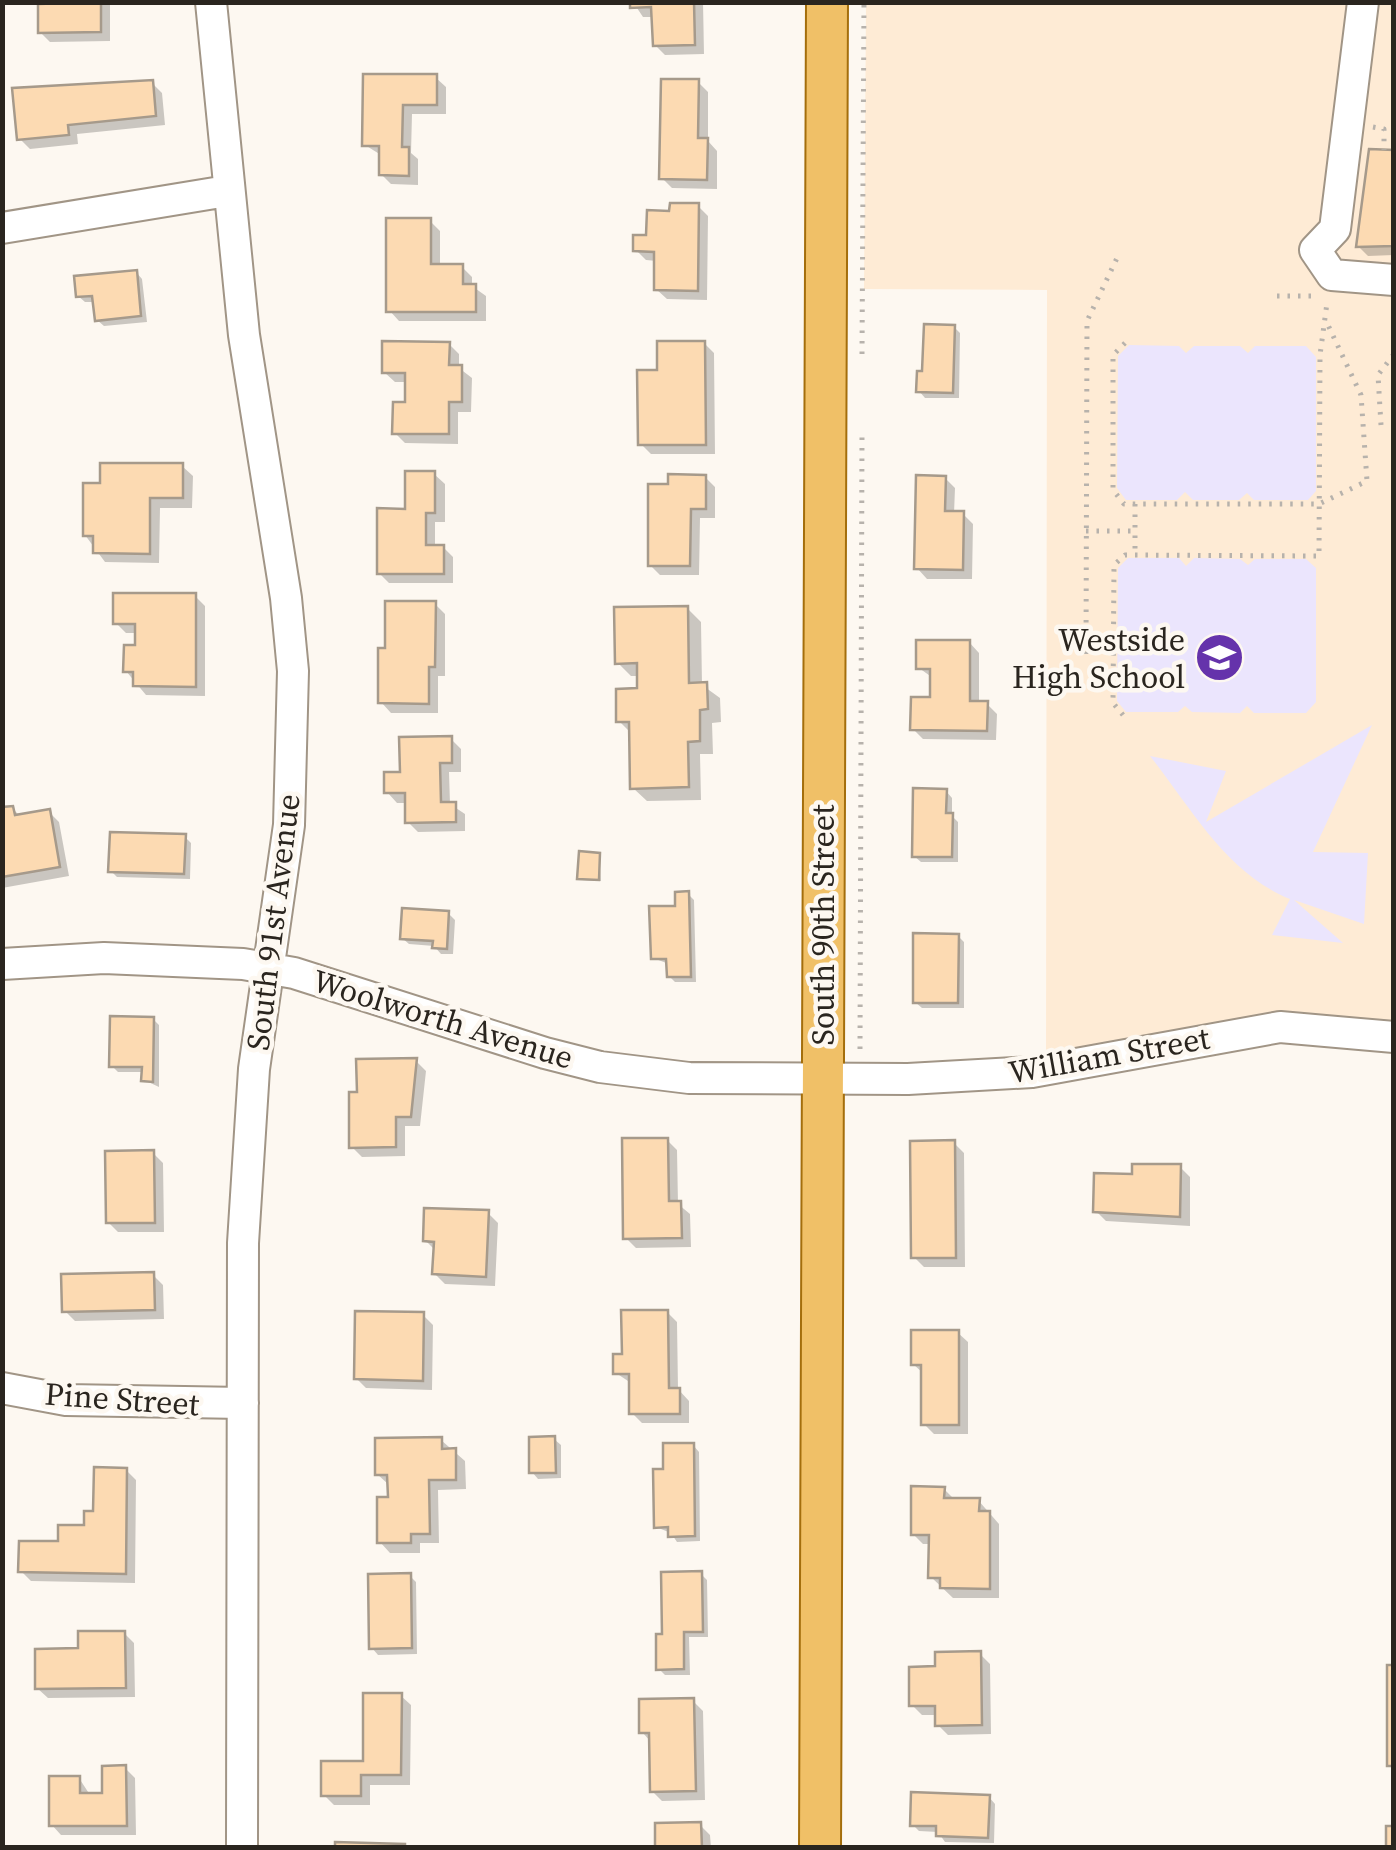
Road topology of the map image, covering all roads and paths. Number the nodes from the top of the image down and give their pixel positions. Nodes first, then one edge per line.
1 (211, 2) edge
2 (827, 2) edge
3 (864, 2) edge
4 (1363, 2) edge
5 (1369, 126) dead end
6 (1384, 150) dead end
7 (227, 192) junction
8 (2, 228) edge
9 (1118, 256) dead end
10 (1394, 280) edge
11 (1277, 296) dead end
12 (1327, 322) junction
13 (1125, 343) dead end
14 (1394, 354) edge
15 (862, 355) dead end
16 (1382, 425) dead end
17 (862, 433) dead end
18 (1134, 504) junction
19 (1320, 504) junction
20 (1086, 531) junction
21 (1134, 532) junction
22 (1134, 554) junction
23 (1086, 654) dead end
24 (1124, 715) dead end
25 (2, 964) edge
26 (269, 968) junction
27 (1394, 1037) edge
28 (859, 1056) dead end
29 (823, 1079) junction
30 (2, 1388) edge
31 (242, 1404) junction
32 (242, 1848) edge
33 (820, 1848) edge

1 - 7 street, South 91st Avenue
2 - 29 main road, South 90th Street
3 - 15 path
4 - 10 street
5 - 6 path
7 - 8 street
7 - 26 street, South 91st Avenue
9 - 20 path
11 - 12 path
12 - 19 path
12 - 19 path
13 - 18 path
14 - 16 path
17 - 28 path
18 - 19 path
18 - 21 path
19 - 22 path
20 - 21 path
20 - 23 path
21 - 22 path
22 - 24 path
25 - 26 street, Woolworth Avenue
26 - 29 street, Woolworth Avenue
26 - 31 street, South 91st Avenue
27 - 29 street, William Street
29 - 33 main road, South 90th Street
30 - 31 street, Pine Street
31 - 32 street, South 91st Avenue

